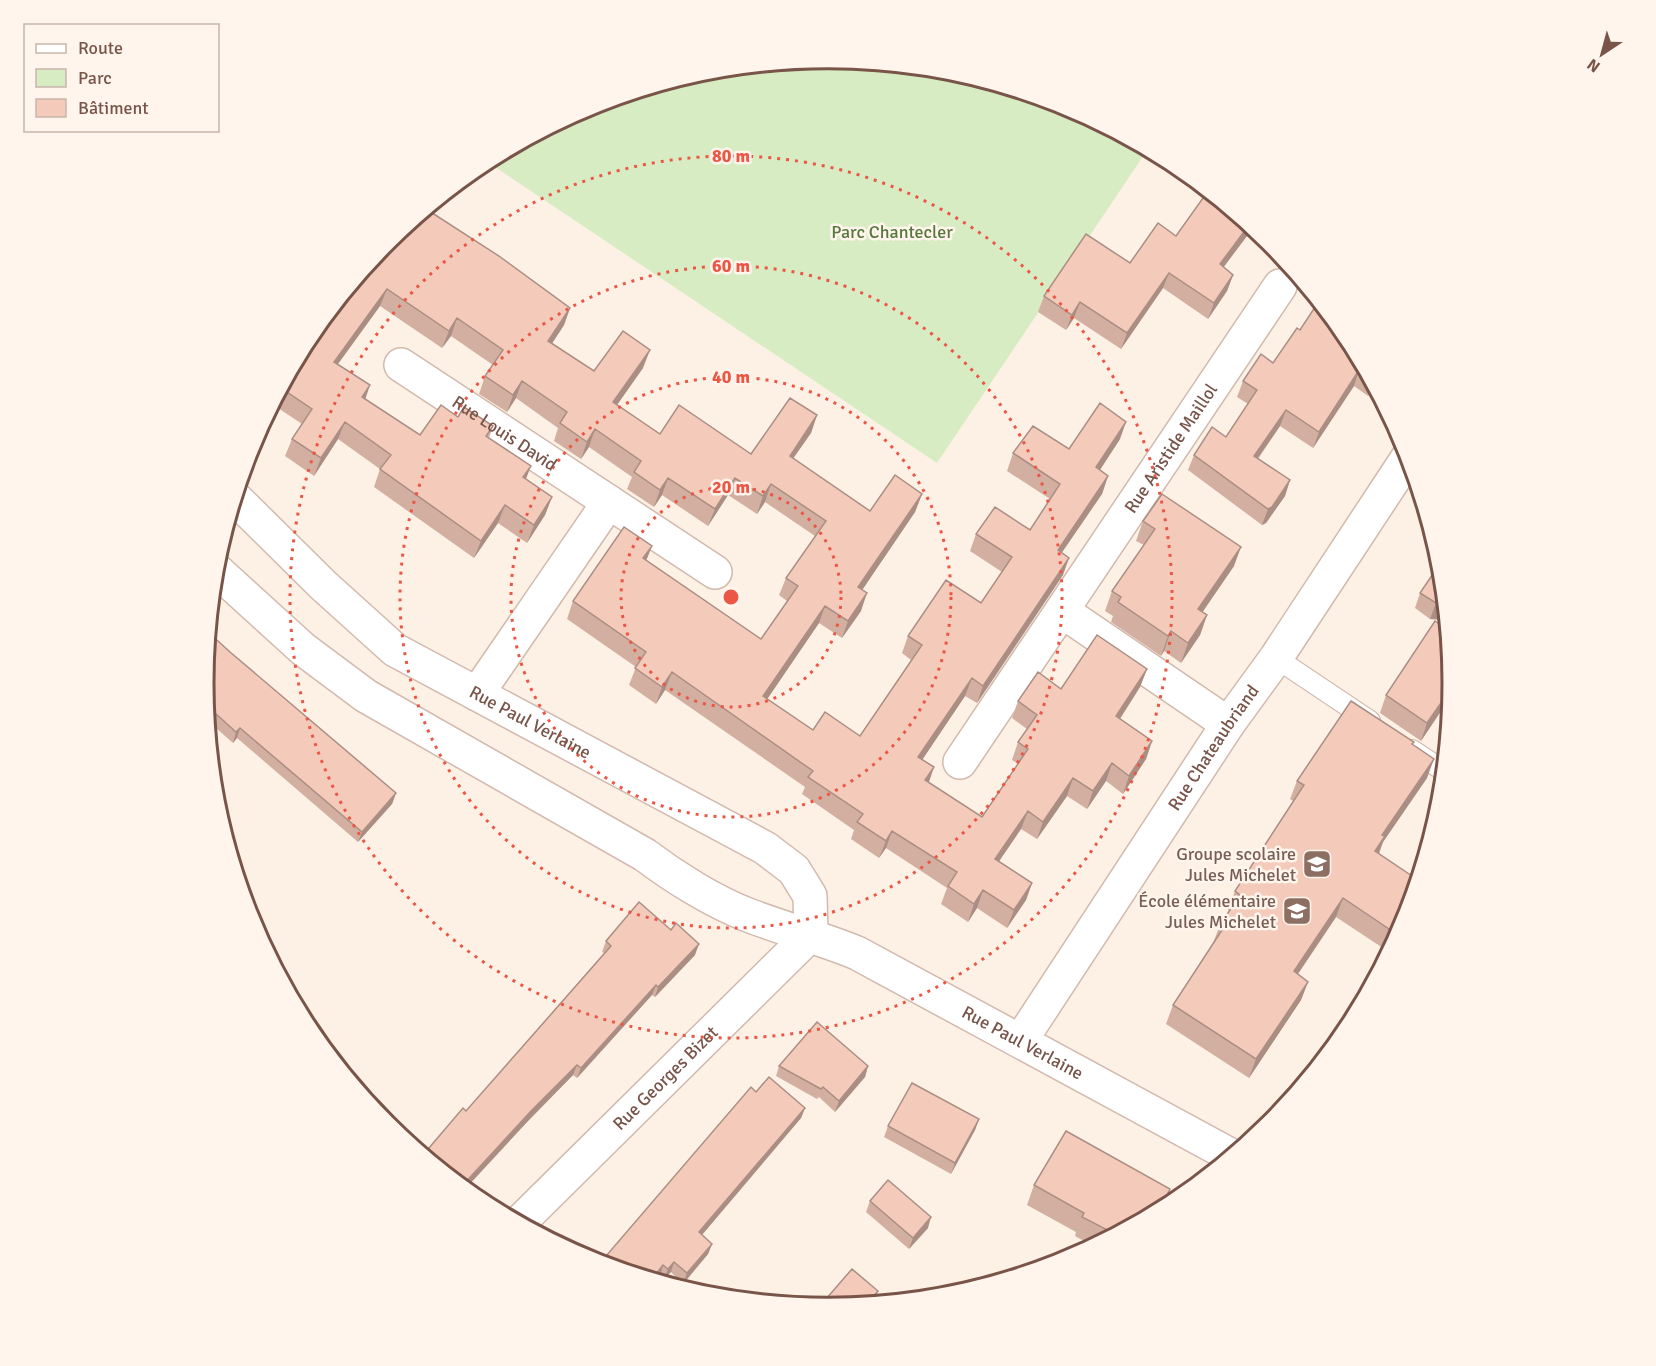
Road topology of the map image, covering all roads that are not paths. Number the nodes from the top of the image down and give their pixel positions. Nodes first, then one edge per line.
1 (1280, 286) dead end
2 (401, 364) dead end
3 (1402, 467) edge
4 (609, 502) junction
5 (241, 504) edge
6 (715, 572) dead end
7 (224, 577) edge
8 (1062, 611) junction
9 (1275, 658) junction
10 (477, 694) junction
11 (1228, 724) junction
12 (960, 762) dead end
13 (1436, 766) edge
14 (811, 934) junction
15 (1021, 1040) junction
16 (1224, 1152) edge
17 (525, 1217) edge

1 - 8 street, Rue Aristide Maillol
2 - 4 street, Rue Louis David
3 - 9 street, Rue Chateaubriand
4 - 6 street, Rue Louis David
4 - 10 street
5 - 10 street, Rue Paul Verlaine
7 - 14 street, Rue Paul Verlaine
8 - 11 street
8 - 12 street, Rue Aristide Maillol
9 - 11 street, Rue Chateaubriand
9 - 13 lane
10 - 14 street, Rue Paul Verlaine
11 - 15 street, Rue Chateaubriand
14 - 15 street, Rue Paul Verlaine
14 - 17 street, Rue Georges Bizet
15 - 16 street, Rue Paul Verlaine

